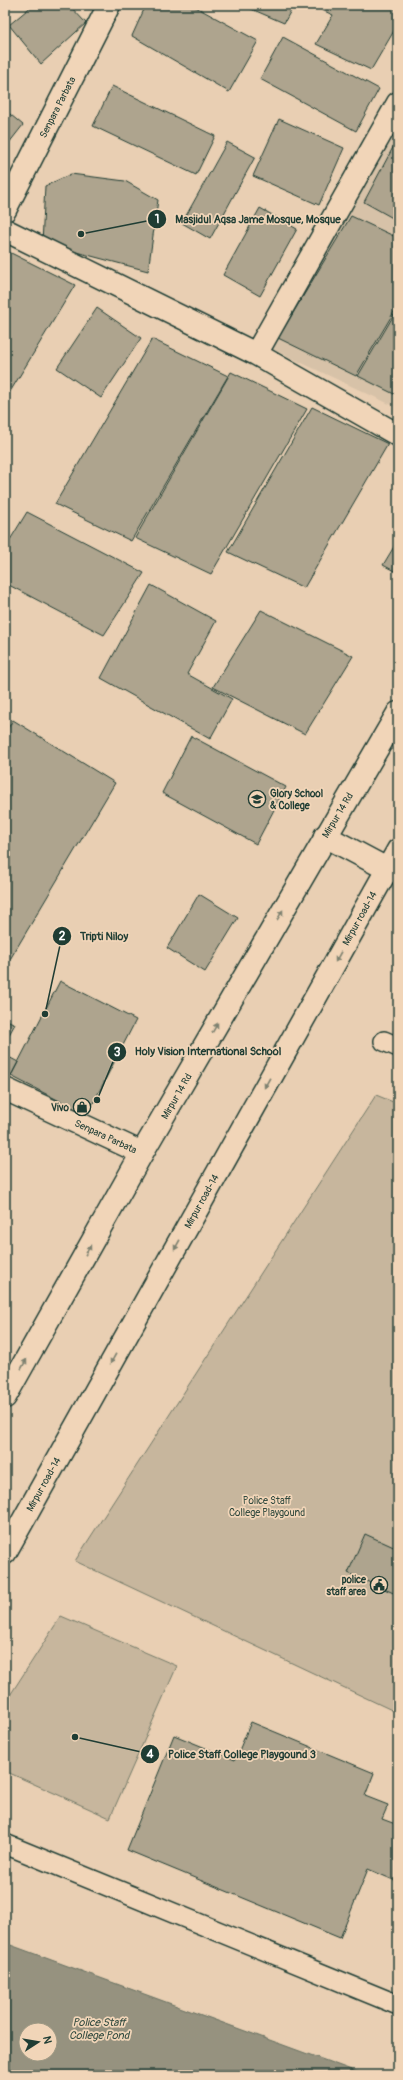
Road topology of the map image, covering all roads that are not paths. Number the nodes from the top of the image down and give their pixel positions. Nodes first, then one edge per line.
1 (109, 5) edge
2 (398, 103) edge
3 (5, 210) edge
4 (5, 230) edge
5 (256, 354) junction
6 (398, 435) edge
7 (398, 713) edge
8 (325, 836) junction
9 (398, 850) edge
10 (392, 871) edge
11 (5, 1090) edge
12 (142, 1153) junction
13 (5, 1398) edge
14 (5, 1552) edge
15 (5, 1844) edge
16 (398, 2005) edge

1 - 3 main road, Senpara Parbata
2 - 5 main road
4 - 5 main road
5 - 6 main road
7 - 8 main road, Mirpur 14 Rd
8 - 10 main road
12 -> 8 main road, Mirpur 14 Rd
9 - 10 main road, Mirpur road-14
10 -> 14 main road, Mirpur road-14
11 - 12 main road, Senpara Parbata
13 -> 12 main road, Mirpur 14 Rd
15 - 16 lane

